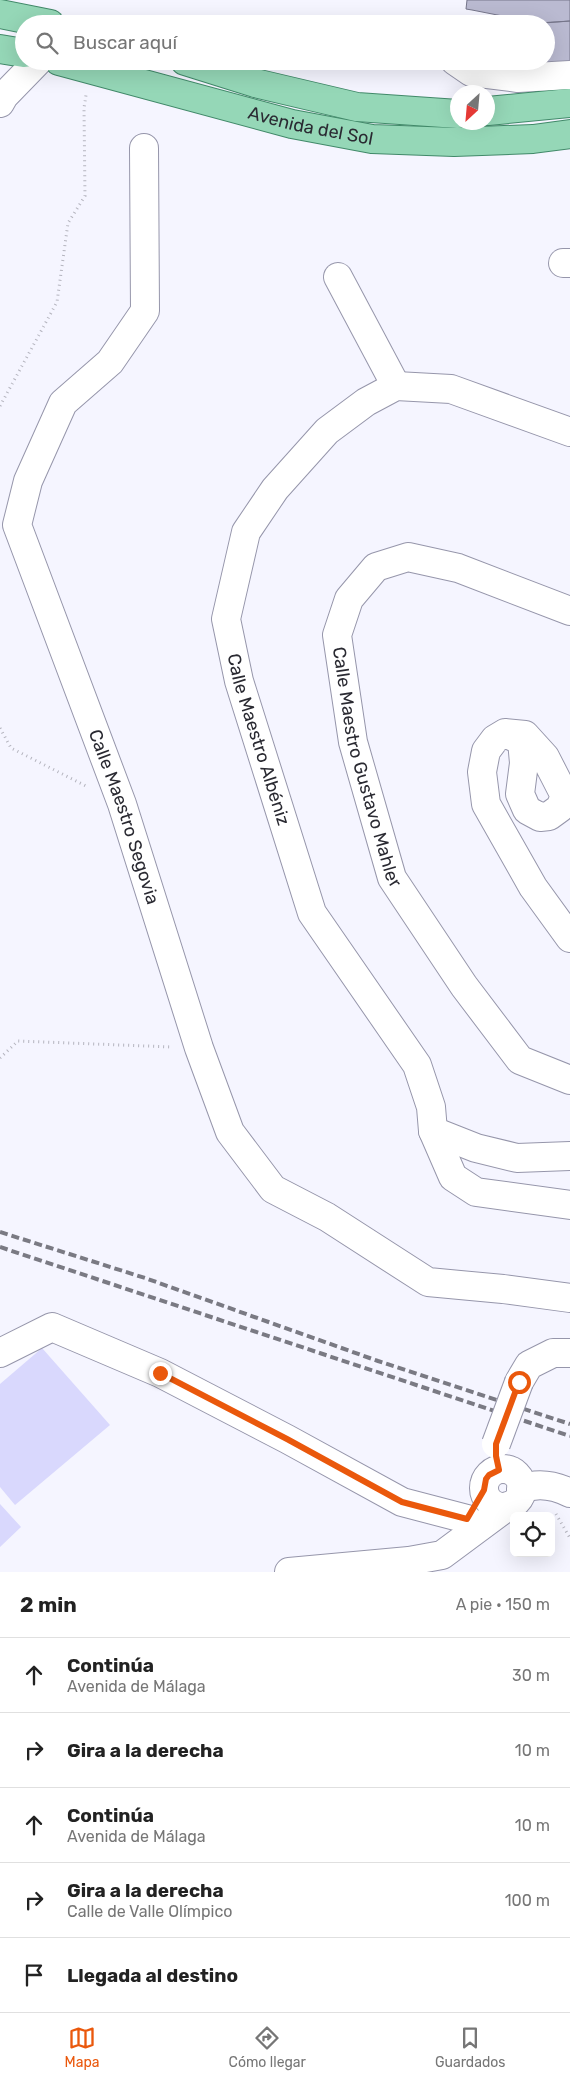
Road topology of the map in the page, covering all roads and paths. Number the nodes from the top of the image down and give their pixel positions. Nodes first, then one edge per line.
1 (0, 14) edge
2 (15, 17) edge
3 (0, 49) edge
4 (15, 52) edge
5 (29, 70) edge
6 (89, 70) edge
7 (93, 70) edge
8 (213, 70) edge
9 (468, 70) edge
10 (570, 75) edge
11 (0, 103) edge
12 (570, 103) edge
13 (495, 110) edge
14 (450, 113) edge
15 (570, 134) edge
16 (144, 148) dead end
17 (338, 277) dead end
18 (396, 386) junction
19 (0, 406) edge
20 (570, 432) edge
21 (570, 611) edge
22 (0, 728) edge
23 (504, 734) dead end
24 (122, 804) junction
25 (570, 938) edge
26 (199, 1048) junction
27 (0, 1058) edge
28 (570, 1080) edge
29 (433, 1132) junction
30 (570, 1156) edge
31 (570, 1205) edge
32 (570, 1298) edge
33 (0, 1353) edge
34 (570, 1353) edge
35 (493, 1468) junction
36 (570, 1493) edge
37 (515, 1498) junction
38 (467, 1519) junction
39 (455, 1547) junction
40 (289, 1572) edge

1 - 2 main road
3 - 4 main road
5 - 11 street
6 - 19 path
7 - 15 main road, Avenida del Sol
8 - 14 main road, Avenida del Sol
9 - 10 street
12 - 13 main road
16 - 24 street, Calle Maestro Segovia
17 - 18 street
18 - 20 street
18 - 29 street, Calle Maestro Albéniz
21 - 28 street, Calle Maestro Gustavo Mahler
22 - 24 path
23 - 25 street
24 - 26 street, Calle Maestro Segovia
26 - 27 path
26 - 32 street, Calle Maestro Segovia
29 - 30 street
29 - 31 street, Calle Maestro Albéniz
33 - 38 street
34 - 35 street, bridge
35 - 37 street
35 - 38 street
36 - 37 street
37 - 39 street
38 - 39 street
39 - 40 street

